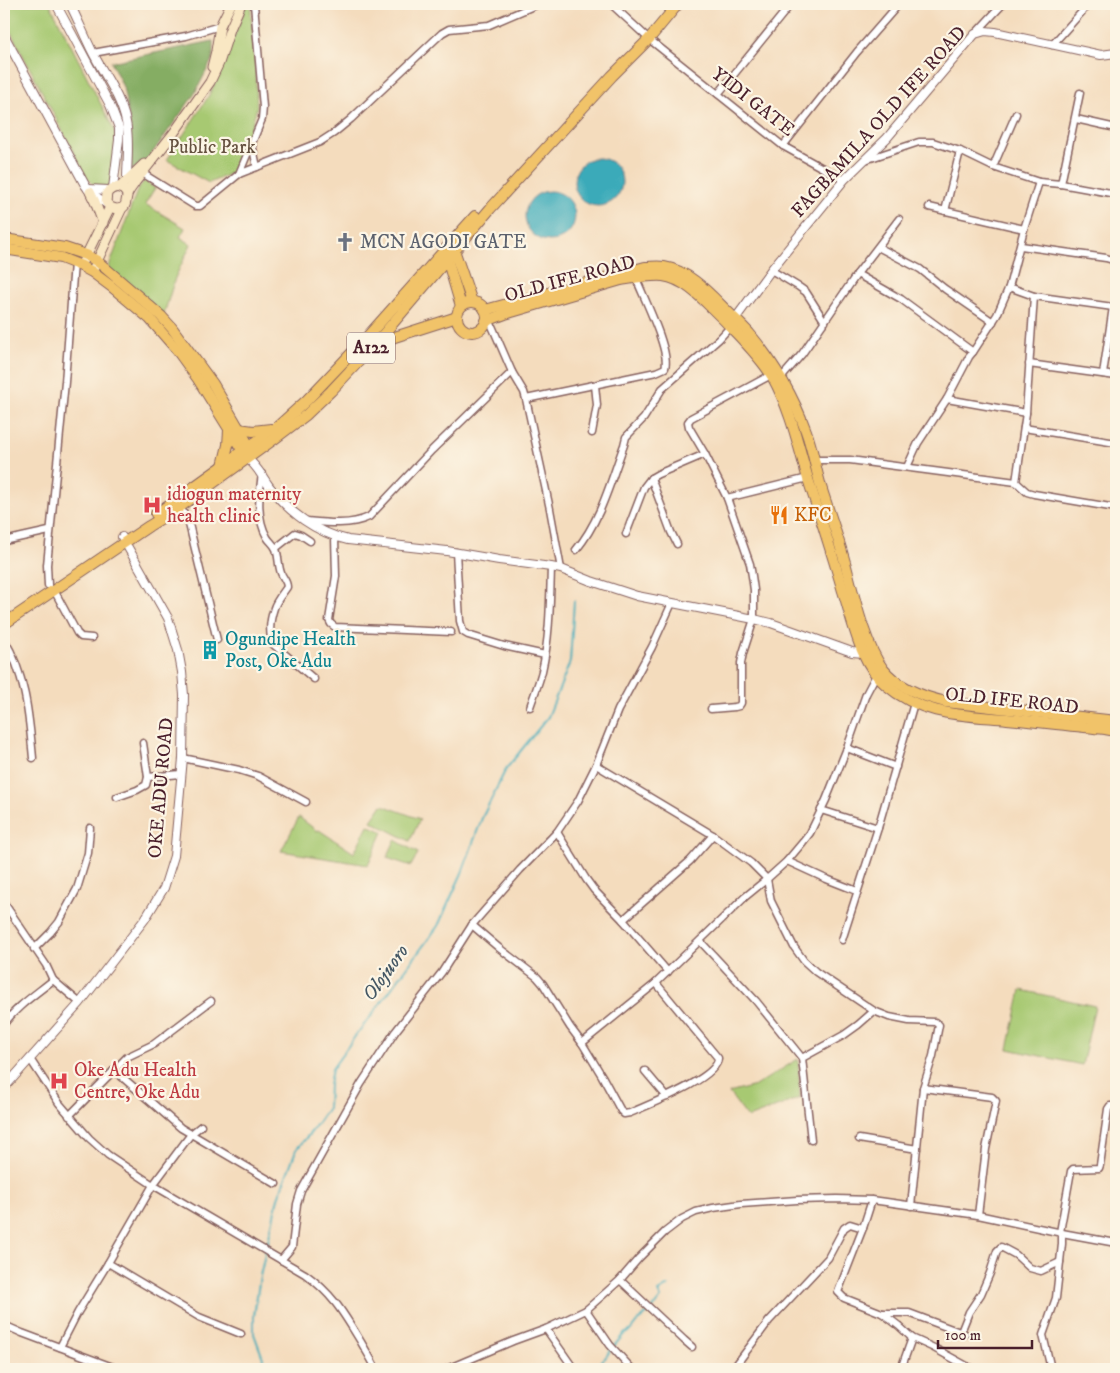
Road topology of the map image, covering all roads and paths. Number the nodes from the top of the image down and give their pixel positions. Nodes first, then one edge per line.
1 (56, 4) edge
2 (70, 4) edge
3 (231, 4) edge
4 (241, 4) edge
5 (254, 4) edge
6 (538, 4) edge
7 (610, 4) edge
8 (670, 4) edge
9 (678, 4) edge
10 (791, 4) edge
11 (899, 4) edge
12 (1002, 4) edge
13 (1089, 4) edge
14 (220, 26) junction
15 (975, 34) junction
16 (4, 35) edge
17 (646, 37) junction
18 (1052, 45) junction
19 (93, 53) junction
20 (1116, 53) edge
21 (1080, 93) dead end
22 (718, 94) junction
23 (1016, 114) dead end
24 (1076, 119) junction
25 (1116, 128) edge
26 (252, 144) junction
27 (783, 146) junction
28 (960, 151) junction
29 (864, 161) junction
30 (257, 167) junction
31 (993, 167) junction
32 (142, 173) junction
33 (239, 174) junction
34 (126, 180) junction
35 (844, 180) junction
36 (1039, 182) junction
37 (1061, 184) junction
38 (114, 189) junction
39 (89, 191) junction
40 (1116, 194) edge
41 (127, 195) junction
42 (109, 206) junction
43 (929, 207) dead end
44 (122, 208) junction
45 (945, 210) junction
46 (899, 219) dead end
47 (103, 223) junction
48 (1024, 229) junction
49 (4, 239) edge
50 (1020, 246) junction
51 (878, 247) junction
52 (4, 249) edge
53 (450, 251) junction
54 (86, 255) junction
55 (97, 261) junction
56 (1116, 261) edge
57 (77, 264) junction
58 (771, 270) junction
59 (92, 272) junction
60 (857, 274) junction
61 (636, 278) junction
62 (1009, 287) junction
63 (1034, 296) junction
64 (472, 302) junction
65 (461, 306) junction
66 (1115, 307) edge
67 (485, 310) junction
68 (457, 317) junction
69 (488, 320) junction
70 (825, 322) junction
71 (994, 322) junction
72 (732, 323) junction
73 (376, 343) junction
74 (973, 352) junction
75 (1029, 364) junction
76 (512, 372) junction
77 (1103, 374) junction
78 (777, 376) junction
79 (1116, 376) edge
80 (595, 385) junction
81 (526, 399) junction
82 (947, 399) junction
83 (1026, 413) junction
84 (231, 425) junction
85 (1024, 428) junction
86 (275, 429) junction
87 (592, 433) dead end
88 (801, 434) junction
89 (1116, 443) edge
90 (248, 452) junction
91 (705, 454) junction
92 (814, 460) junction
93 (223, 466) junction
94 (907, 468) junction
95 (262, 474) junction
96 (651, 478) junction
97 (808, 478) junction
98 (1016, 482) junction
99 (727, 498) junction
100 (180, 506) junction
101 (1116, 508) edge
102 (306, 521) junction
103 (49, 531) junction
104 (626, 534) dead end
105 (335, 537) junction
106 (124, 539) junction
107 (4, 540) edge
108 (310, 541) dead end
109 (677, 544) dead end
110 (276, 548) junction
111 (576, 550) dead end
112 (456, 552) junction
113 (550, 567) junction
114 (561, 569) junction
115 (51, 588) junction
116 (672, 603) junction
117 (4, 616) edge
118 (754, 619) junction
119 (4, 624) edge
120 (451, 632) dead end
121 (92, 638) dead end
122 (4, 639) edge
123 (217, 640) dead end
124 (864, 653) junction
125 (545, 655) junction
126 (876, 675) junction
127 (314, 678) dead end
128 (914, 703) junction
129 (530, 708) dead end
130 (711, 710) dead end
131 (1116, 721) edge
132 (1116, 731) edge
133 (143, 744) dead end
134 (847, 748) junction
135 (33, 758) dead end
136 (183, 758) junction
137 (596, 765) junction
138 (896, 767) junction
139 (181, 774) junction
140 (148, 777) junction
141 (117, 797) dead end
142 (306, 802) dead end
143 (821, 810) junction
144 (90, 828) dead end
145 (878, 828) junction
146 (557, 832) junction
147 (713, 836) junction
148 (787, 861) junction
149 (767, 879) junction
150 (857, 891) junction
151 (4, 907) edge
152 (623, 920) junction
153 (472, 925) junction
154 (842, 940) dead end
155 (700, 941) junction
156 (34, 948) junction
157 (668, 972) junction
158 (53, 980) junction
159 (656, 983) junction
160 (211, 1001) dead end
161 (80, 1003) junction
162 (874, 1011) junction
163 (4, 1024) edge
164 (582, 1043) junction
165 (802, 1058) junction
166 (30, 1059) junction
167 (114, 1070) junction
168 (645, 1071) dead end
169 (4, 1088) edge
170 (924, 1088) junction
171 (667, 1097) junction
172 (1116, 1106) edge
173 (69, 1116) junction
174 (201, 1126) dead end
175 (191, 1134) junction
176 (859, 1139) dead end
177 (811, 1140) dead end
178 (916, 1149) junction
179 (276, 1184) dead end
180 (153, 1185) junction
181 (872, 1200) junction
182 (910, 1206) junction
183 (978, 1215) junction
184 (863, 1228) junction
185 (1061, 1233) junction
186 (1116, 1243) edge
187 (281, 1260) junction
188 (1060, 1262) junction
189 (108, 1263) junction
190 (620, 1280) junction
191 (586, 1310) junction
192 (882, 1313) junction
193 (4, 1325) edge
194 (546, 1329) junction
195 (242, 1334) dead end
196 (912, 1338) junction
197 (60, 1347) junction
198 (692, 1347) dead end
199 (118, 1369) edge
200 (376, 1369) edge
201 (447, 1369) edge
202 (574, 1369) edge
203 (632, 1369) edge
204 (733, 1369) edge
205 (901, 1369) edge
206 (972, 1369) edge
207 (1051, 1369) edge

1 - 38 street
2 - 19 street
3 - 14 main road
4 - 32 main road
5 - 26 street
6 - 30 street
7 - 17 street, YIDI GATE
8 - 17 main road, A122
9 - 17 main road, A122
10 - 22 street
11 - 27 street
12 - 15 street
13 - 18 street
14 - 19 street
14 - 34 main road
15 - 18 street, FAGBAMILA OLD IFE ROAD
15 - 29 street, FAGBAMILA OLD IFE ROAD
16 - 39 street
17 - 22 street, YIDI GATE
17 - 53 main road, A122
18 - 20 street, FAGBAMILA OLD IFE ROAD
19 - 34 street
21 - 24 street
22 - 27 street, YIDI GATE
23 - 31 street
24 - 25 street
24 - 37 street
26 - 30 street
26 - 33 street
27 - 35 street, YIDI GATE
28 - 29 street
28 - 31 street
28 - 45 street
29 - 35 street, FAGBAMILA OLD IFE ROAD
30 - 33 street
31 - 36 street
32 - 33 street
32 - 41 main road
34 - 38 main road
35 - 58 street, FAGBAMILA OLD IFE ROAD
36 - 37 street
36 - 48 street
37 - 40 street
38 - 39 street
38 - 41 main road
38 - 42 main road
39 - 42 street
39 - 47 main road
41 - 44 main road
42 - 44 main road
42 - 47 main road
43 - 45 street
44 - 55 main road
45 - 48 street
46 - 51 street
47 - 54 main road
48 - 50 street
49 - 54 main road
50 - 56 street
50 - 62 street
51 - 60 street
51 - 71 street
52 - 57 main road
53 - 64 main road
53 - 65 main road
53 - 73 main road, A122
53 - 86 main road, A122
54 - 55 main road
54 - 57 main road
55 - 59 main road
55 - 84 main road
57 - 59 main road
57 - 103 street
58 - 70 street
58 - 72 street, FAGBAMILA OLD IFE ROAD
59 - 84 main road
60 - 70 street
60 - 74 street
61 - 69 main road, OLD IFE ROAD
61 - 72 main road, OLD IFE ROAD
61 - 80 street
62 - 63 street
62 - 71 street
63 - 66 street
63 - 75 street
64 - 65 main road
64 - 67 main road, OLD IFE ROAD
65 - 68 main road
66 - 77 street
67 - 69 main road, OLD IFE ROAD
67 - 72 main road, OLD IFE ROAD
68 - 69 main road, OLD IFE ROAD
68 - 73 main road
69 - 76 street
70 - 78 street
71 - 74 street
72 - 78 main road, OLD IFE ROAD
72 - 111 street
73 - 90 main road, A122
74 - 82 street
75 - 77 street
75 - 83 street
76 - 81 street
76 - 102 street
77 - 79 street
78 - 88 main road, OLD IFE ROAD
78 - 91 street
80 - 81 street
80 - 87 street
81 - 114 street
82 - 83 street
82 - 94 street
83 - 85 street
84 - 86 main road
84 - 90 main road
84 - 93 main road
85 - 89 street
85 - 98 street
86 - 90 main road, A122
88 - 92 main road, OLD IFE ROAD
88 - 97 main road, OLD IFE ROAD
90 - 93 main road, A122
90 - 95 street
90 - 100 main road, A122
91 - 96 street
91 - 99 street
92 - 94 street
92 - 131 main road, OLD IFE ROAD
93 - 106 main road, A122
94 - 98 street
95 - 102 street
95 - 110 street
96 - 104 street
96 - 109 street
97 - 99 street
97 - 124 main road, OLD IFE ROAD
98 - 101 street
99 - 118 street
100 - 106 main road, A122
100 - 123 street
102 - 105 street
103 - 107 street
103 - 115 street
105 - 112 street
105 - 120 street
106 - 115 main road, A122
106 - 136 street, OKE ADU ROAD
108 - 110 street
110 - 127 street
112 - 113 street
112 - 125 street
113 - 114 street
113 - 125 street
114 - 116 street
115 - 117 main road, A122
115 - 119 main road, A122
115 - 121 street
116 - 118 street
116 - 137 street
118 - 124 street
118 - 130 street
122 - 135 street
124 - 126 main road, OLD IFE ROAD
125 - 129 street
126 - 128 main road, OLD IFE ROAD
126 - 134 street
128 - 132 main road, OLD IFE ROAD
128 - 138 street
133 - 140 street
134 - 138 street
134 - 143 street
136 - 139 street, OKE ADU ROAD
136 - 142 street
137 - 146 street
137 - 147 street
138 - 145 street
139 - 140 street
139 - 161 street, OKE ADU ROAD
140 - 141 street
143 - 145 street
143 - 148 street
144 - 156 street
145 - 150 street
146 - 152 street
146 - 153 street
147 - 149 street
147 - 152 street
148 - 149 street
148 - 150 street
149 - 155 street
149 - 162 street
150 - 154 street
151 - 156 street
152 - 157 street
153 - 164 street
153 - 187 street
155 - 157 street
155 - 165 street
156 - 158 street
157 - 159 street
158 - 161 street
158 - 163 street
159 - 164 street
159 - 171 street
160 - 167 street
161 - 166 street, OKE ADU ROAD
162 - 165 street
162 - 170 street
164 - 171 street
165 - 177 street
166 - 169 street, OKE ADU ROAD
166 - 173 street
167 - 173 street
167 - 175 street
168 - 171 street
170 - 178 street
170 - 183 street
172 - 185 street
173 - 180 street
174 - 175 street
175 - 179 street
175 - 180 street
176 - 178 street
178 - 182 street
180 - 187 street
180 - 189 street
181 - 182 street
181 - 184 street
181 - 190 street
182 - 183 street
183 - 185 street
184 - 192 street
184 - 204 street
185 - 186 street
185 - 188 street
187 - 200 street
188 - 192 street
188 - 207 street
189 - 195 street
189 - 197 street
190 - 191 street
190 - 198 street
191 - 194 street
191 - 203 street
192 - 196 street
193 - 197 street
194 - 201 street
194 - 202 street
196 - 205 street
196 - 206 street
197 - 199 street

